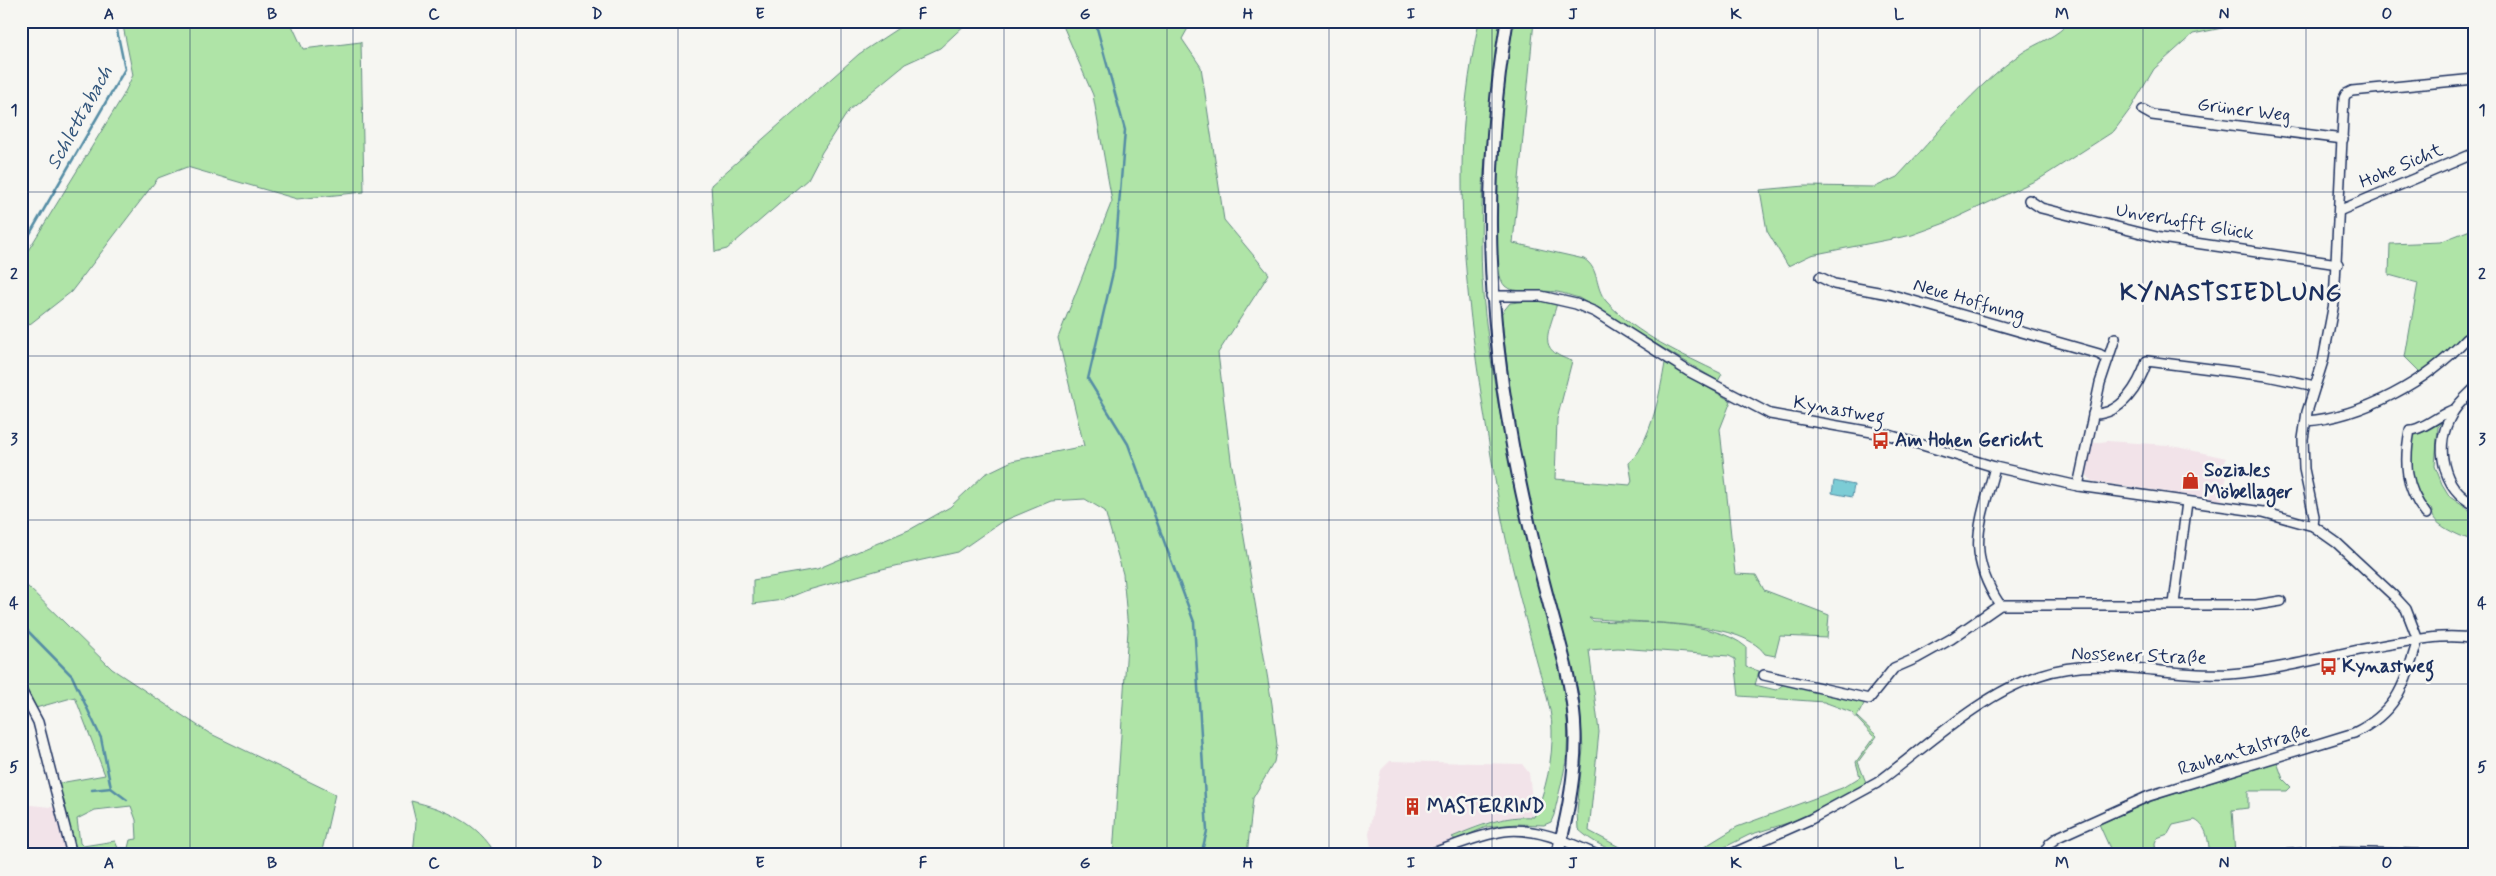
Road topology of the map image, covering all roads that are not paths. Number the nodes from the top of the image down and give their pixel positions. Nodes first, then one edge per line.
1 (1507, 21) edge
2 (2475, 79) edge
3 (2142, 110) dead end
4 (2343, 138) junction
5 (2475, 153) edge
6 (2029, 200) dead end
7 (2341, 210) junction
8 (2338, 264) junction
9 (1820, 278) dead end
10 (1491, 296) junction
11 (2115, 338) dead end
12 (2466, 339) dead end
13 (2108, 358) junction
14 (2315, 386) junction
15 (2475, 388) edge
16 (2455, 409) junction
17 (2093, 414) junction
18 (2306, 421) junction
19 (1995, 467) junction
20 (2078, 486) junction
21 (2187, 502) junction
22 (2475, 505) edge
23 (2426, 514) dead end
24 (2313, 526) junction
25 (2281, 601) dead end
26 (2174, 604) junction
27 (2000, 605) junction
28 (2475, 639) edge
29 (2418, 640) junction
30 (1764, 675) dead end
31 (21, 690) edge
32 (1561, 840) junction
33 (72, 855) edge
34 (1426, 855) edge
35 (1557, 855) edge
36 (1597, 855) edge
37 (1729, 855) edge
38 (2043, 855) edge
39 (2281, 855) edge
40 (2458, 855) edge

1 - 10 main road
2 - 4 street
3 - 4 street, Grüner Weg
4 - 7 street
5 - 7 street, Hohe Sicht
6 - 8 street, Unverhofft Glück
7 - 8 street
8 - 14 street
9 - 13 street, Neue Hoffnung
10 - 19 street, Kynastweg
10 - 32 main road
11 - 13 street
12 - 18 street
13 - 17 street
14 - 17 street
14 - 18 street
15 - 16 street
16 - 22 street
16 - 23 street
17 - 20 street
18 - 24 street
19 - 20 street, Kynastweg
19 - 27 street
20 - 21 street, Kynastweg
21 - 24 street, Kynastweg
21 - 26 street
24 - 29 street, Kynastweg
25 - 26 street
26 - 27 street
27 - 30 street
28 - 29 street, Nossener Straße
29 - 37 street, Nossener Straße
29 - 38 street, Rauhentalstraße
31 - 33 street
32 - 34 street
32 - 35 main road
32 - 36 street
39 - 40 street

